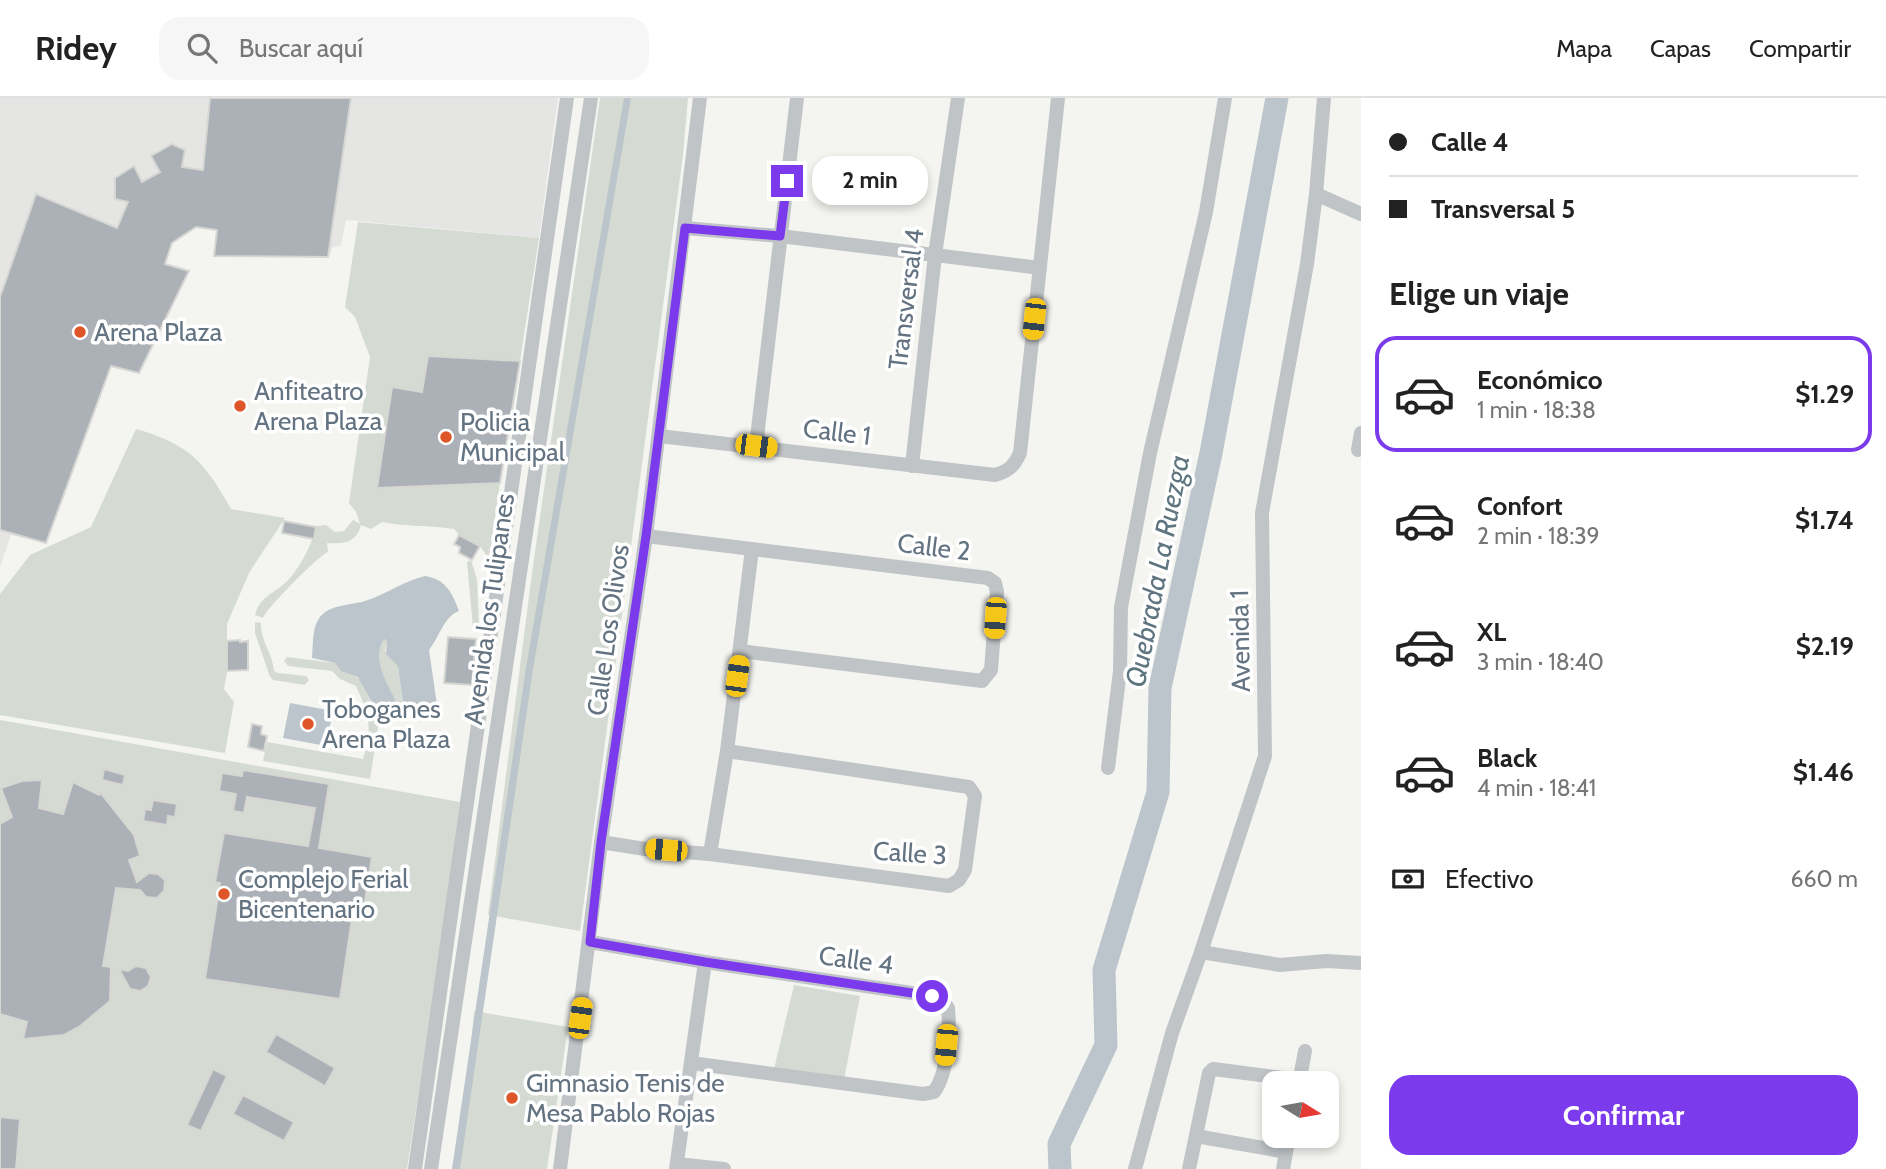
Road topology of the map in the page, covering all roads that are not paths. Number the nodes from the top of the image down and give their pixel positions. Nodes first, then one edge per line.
1 (567, 98) edge
2 (590, 98) edge
3 (701, 98) edge
4 (797, 98) edge
5 (958, 98) edge
6 (1058, 98) edge
7 (1225, 98) edge
8 (1324, 98) edge
9 (1317, 194) junction
10 (1361, 214) edge
11 (685, 228) junction
12 (780, 236) junction
13 (935, 255) junction
14 (1040, 268) junction
15 (1361, 433) edge
16 (659, 436) junction
17 (756, 446) junction
18 (1359, 450) dead end
19 (516, 453) junction
20 (536, 457) junction
21 (912, 466) junction
22 (646, 536) junction
23 (752, 549) junction
24 (740, 651) junction
25 (727, 751) junction
26 (1108, 768) dead end
27 (601, 842) junction
28 (710, 854) junction
29 (590, 942) junction
30 (1201, 952) junction
31 (705, 962) junction
32 (1361, 963) edge
33 (1305, 1051) dead end
34 (691, 1063) junction
35 (1301, 1071) edge
36 (1262, 1076) edge
37 (1196, 1136) junction
38 (1287, 1148) edge
39 (1286, 1152) junction
40 (677, 1166) edge
41 (415, 1169) edge
42 (431, 1169) edge
43 (560, 1169) edge
44 (724, 1169) edge
45 (1135, 1169) edge
46 (1189, 1169) edge
47 (1283, 1169) edge

1 - 19 street, Avenida los Tulipanes
2 - 20 street, Avenida los Tulipanes
3 - 11 street, Calle Los Olivos
4 - 12 street
5 - 13 street, Transversal 4
6 - 14 street
7 - 26 street
8 - 9 street, Avenida 1
9 - 10 street
9 - 30 street, Avenida 1
11 - 12 street
11 - 16 street, Calle Los Olivos
12 - 13 street
12 - 17 street
13 - 14 street
13 - 21 street, Transversal 4
14 - 21 street, Calle 1
15 - 18 street
16 - 17 street, Calle 1
16 - 22 street, Calle Los Olivos
17 - 21 street, Calle 1
19 - 20 street
19 - 41 street, Avenida los Tulipanes
20 - 42 street, Avenida los Tulipanes
22 - 23 street, Calle 2
22 - 27 street, Calle Los Olivos
23 - 24 street
23 - 24 street, Calle 2
24 - 25 street
25 - 28 street
25 - 28 street, Calle 3
27 - 28 street, Calle 3
27 - 29 street, Calle Los Olivos
29 - 31 street, Calle 4
29 - 43 street, Calle Los Olivos
30 - 32 street
30 - 45 street, Avenida 1
31 - 34 street
31 - 34 street, Calle 4
33 - 35 street
34 - 40 street
36 - 37 street
37 - 39 street
37 - 46 street
38 - 39 street
39 - 47 street
40 - 44 street

